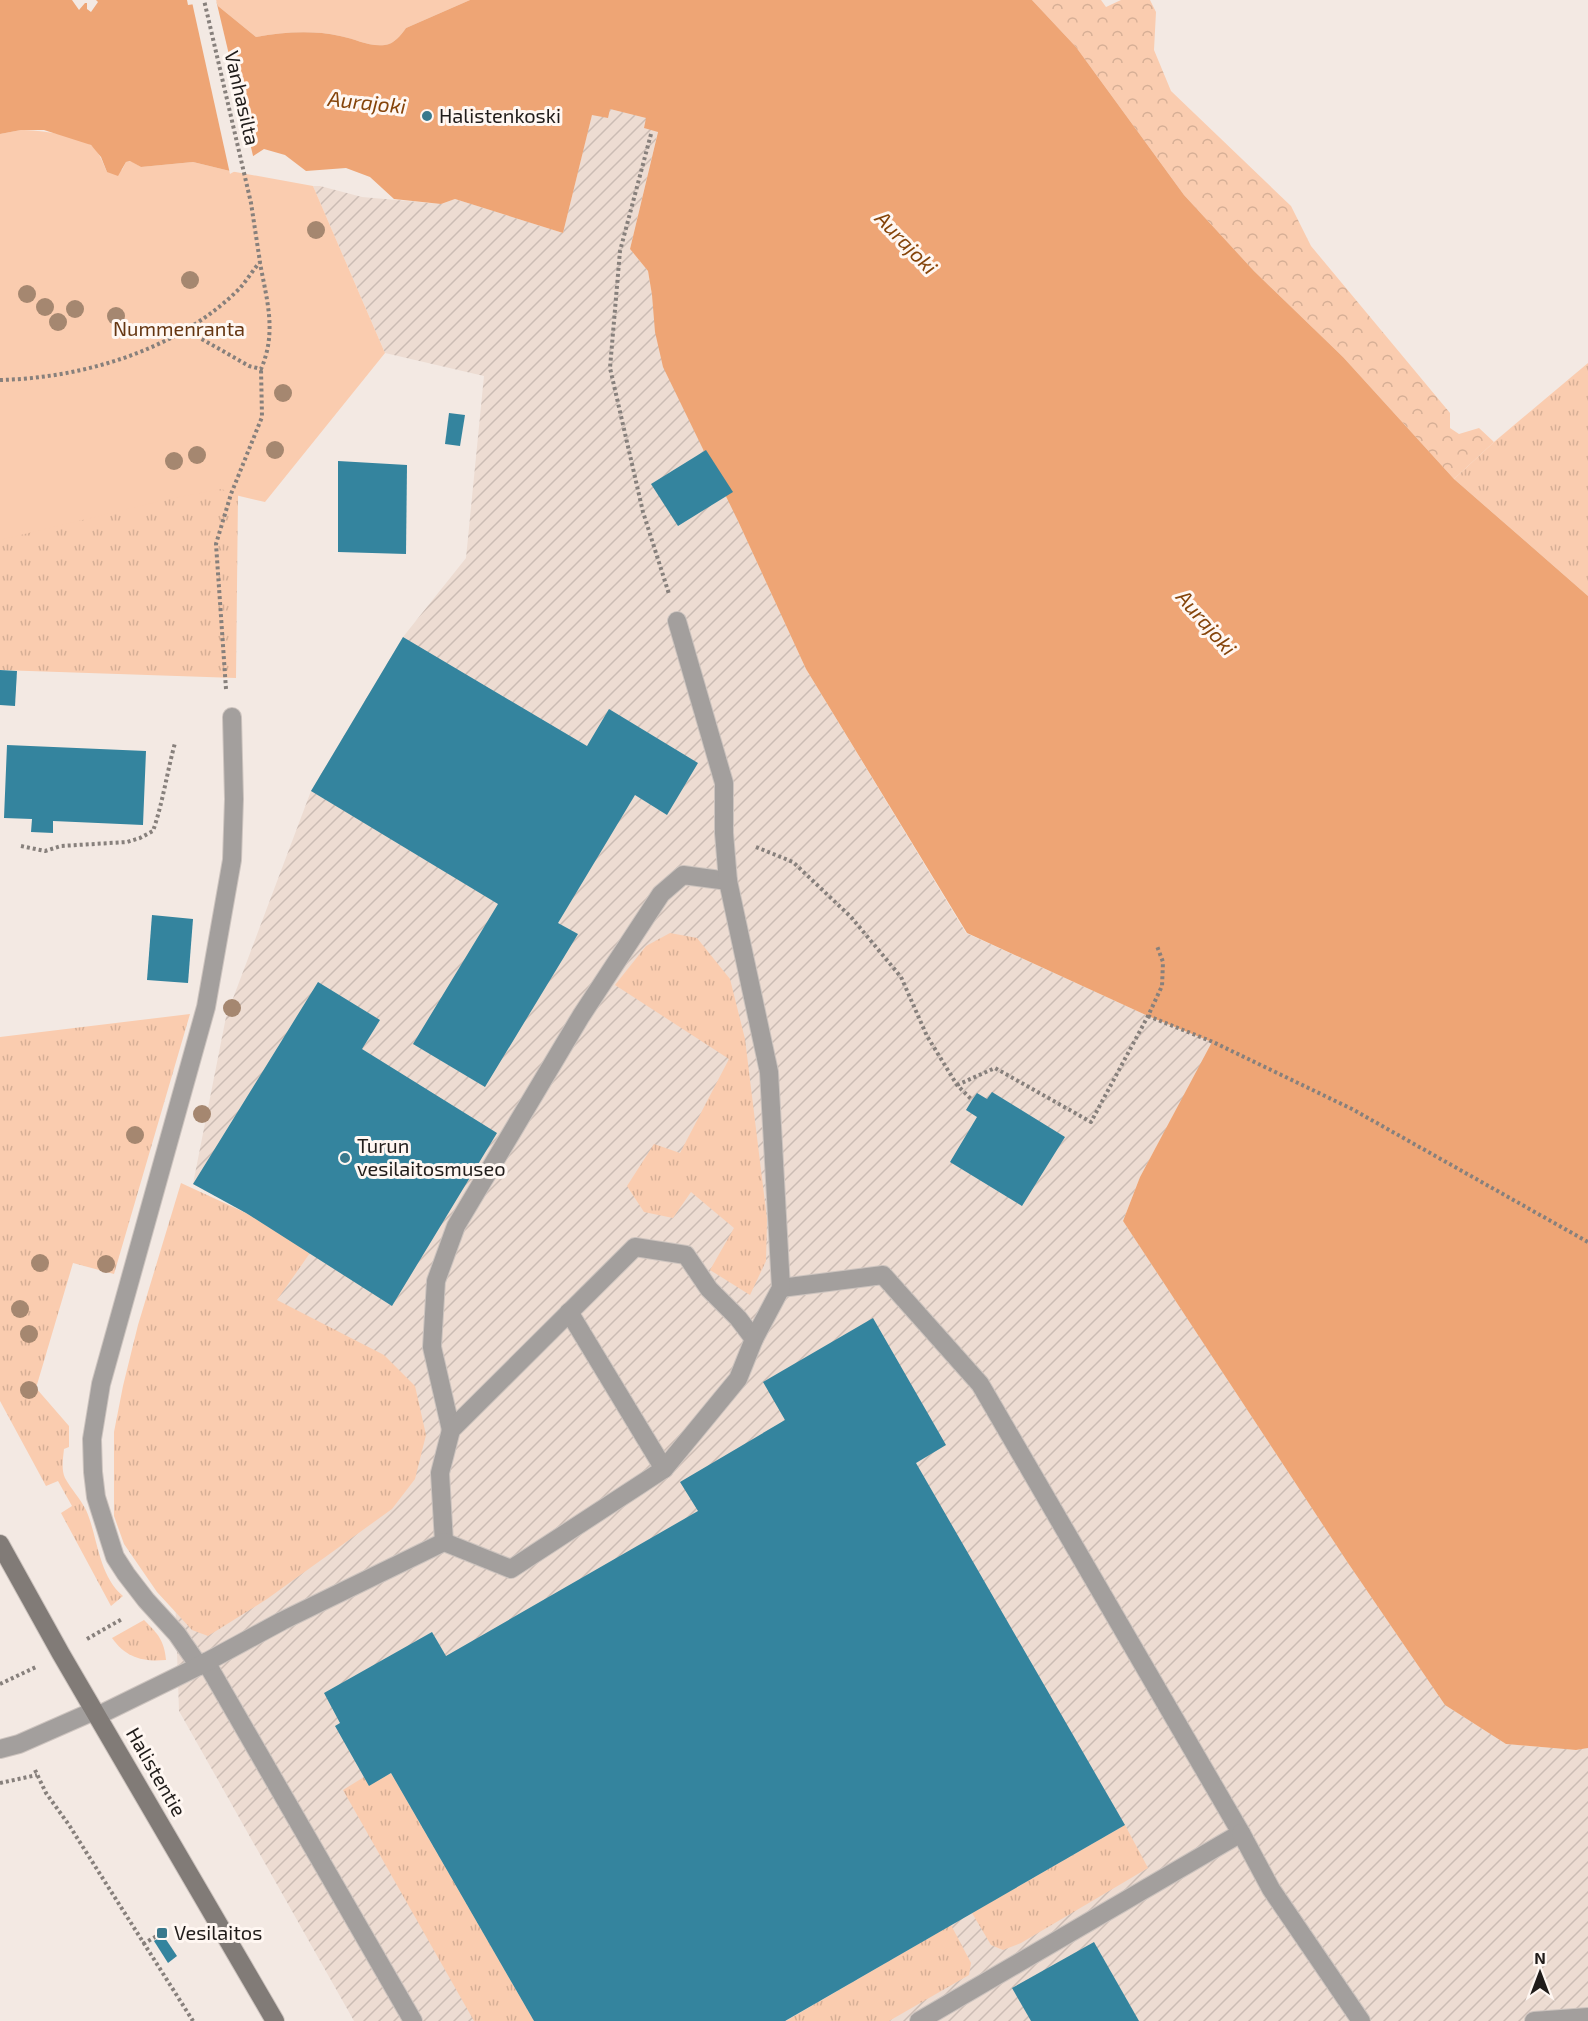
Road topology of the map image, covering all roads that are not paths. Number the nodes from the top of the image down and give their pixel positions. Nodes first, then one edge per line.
1 (677, 621) road end
2 (232, 717) road end
3 (728, 881) junction
4 (782, 1288) junction
5 (569, 1312) junction
6 (754, 1339) junction
7 (451, 1430) junction
8 (664, 1469) junction
9 (444, 1542) junction
10 (0, 1544) edge
11 (202, 1664) junction
12 (96, 1713) junction
13 (0, 1749) edge
14 (1241, 1833) junction
15 (1588, 2017) edge
16 (275, 2021) edge
17 (413, 2021) edge
18 (919, 2021) edge
19 (1361, 2021) edge
20 (1534, 2021) edge

1 - 3 street
2 - 11 street
3 - 4 street
3 - 7 street
4 - 6 street
4 - 14 street
5 - 6 street
5 - 7 street
5 - 8 street
6 - 8 street
7 - 9 street
8 - 9 street
9 - 11 street
10 - 12 street, Halistentie
11 - 12 street
11 - 17 street
12 - 13 street
12 - 16 street, Halistentie
14 - 18 street
14 - 19 street
15 - 20 street

